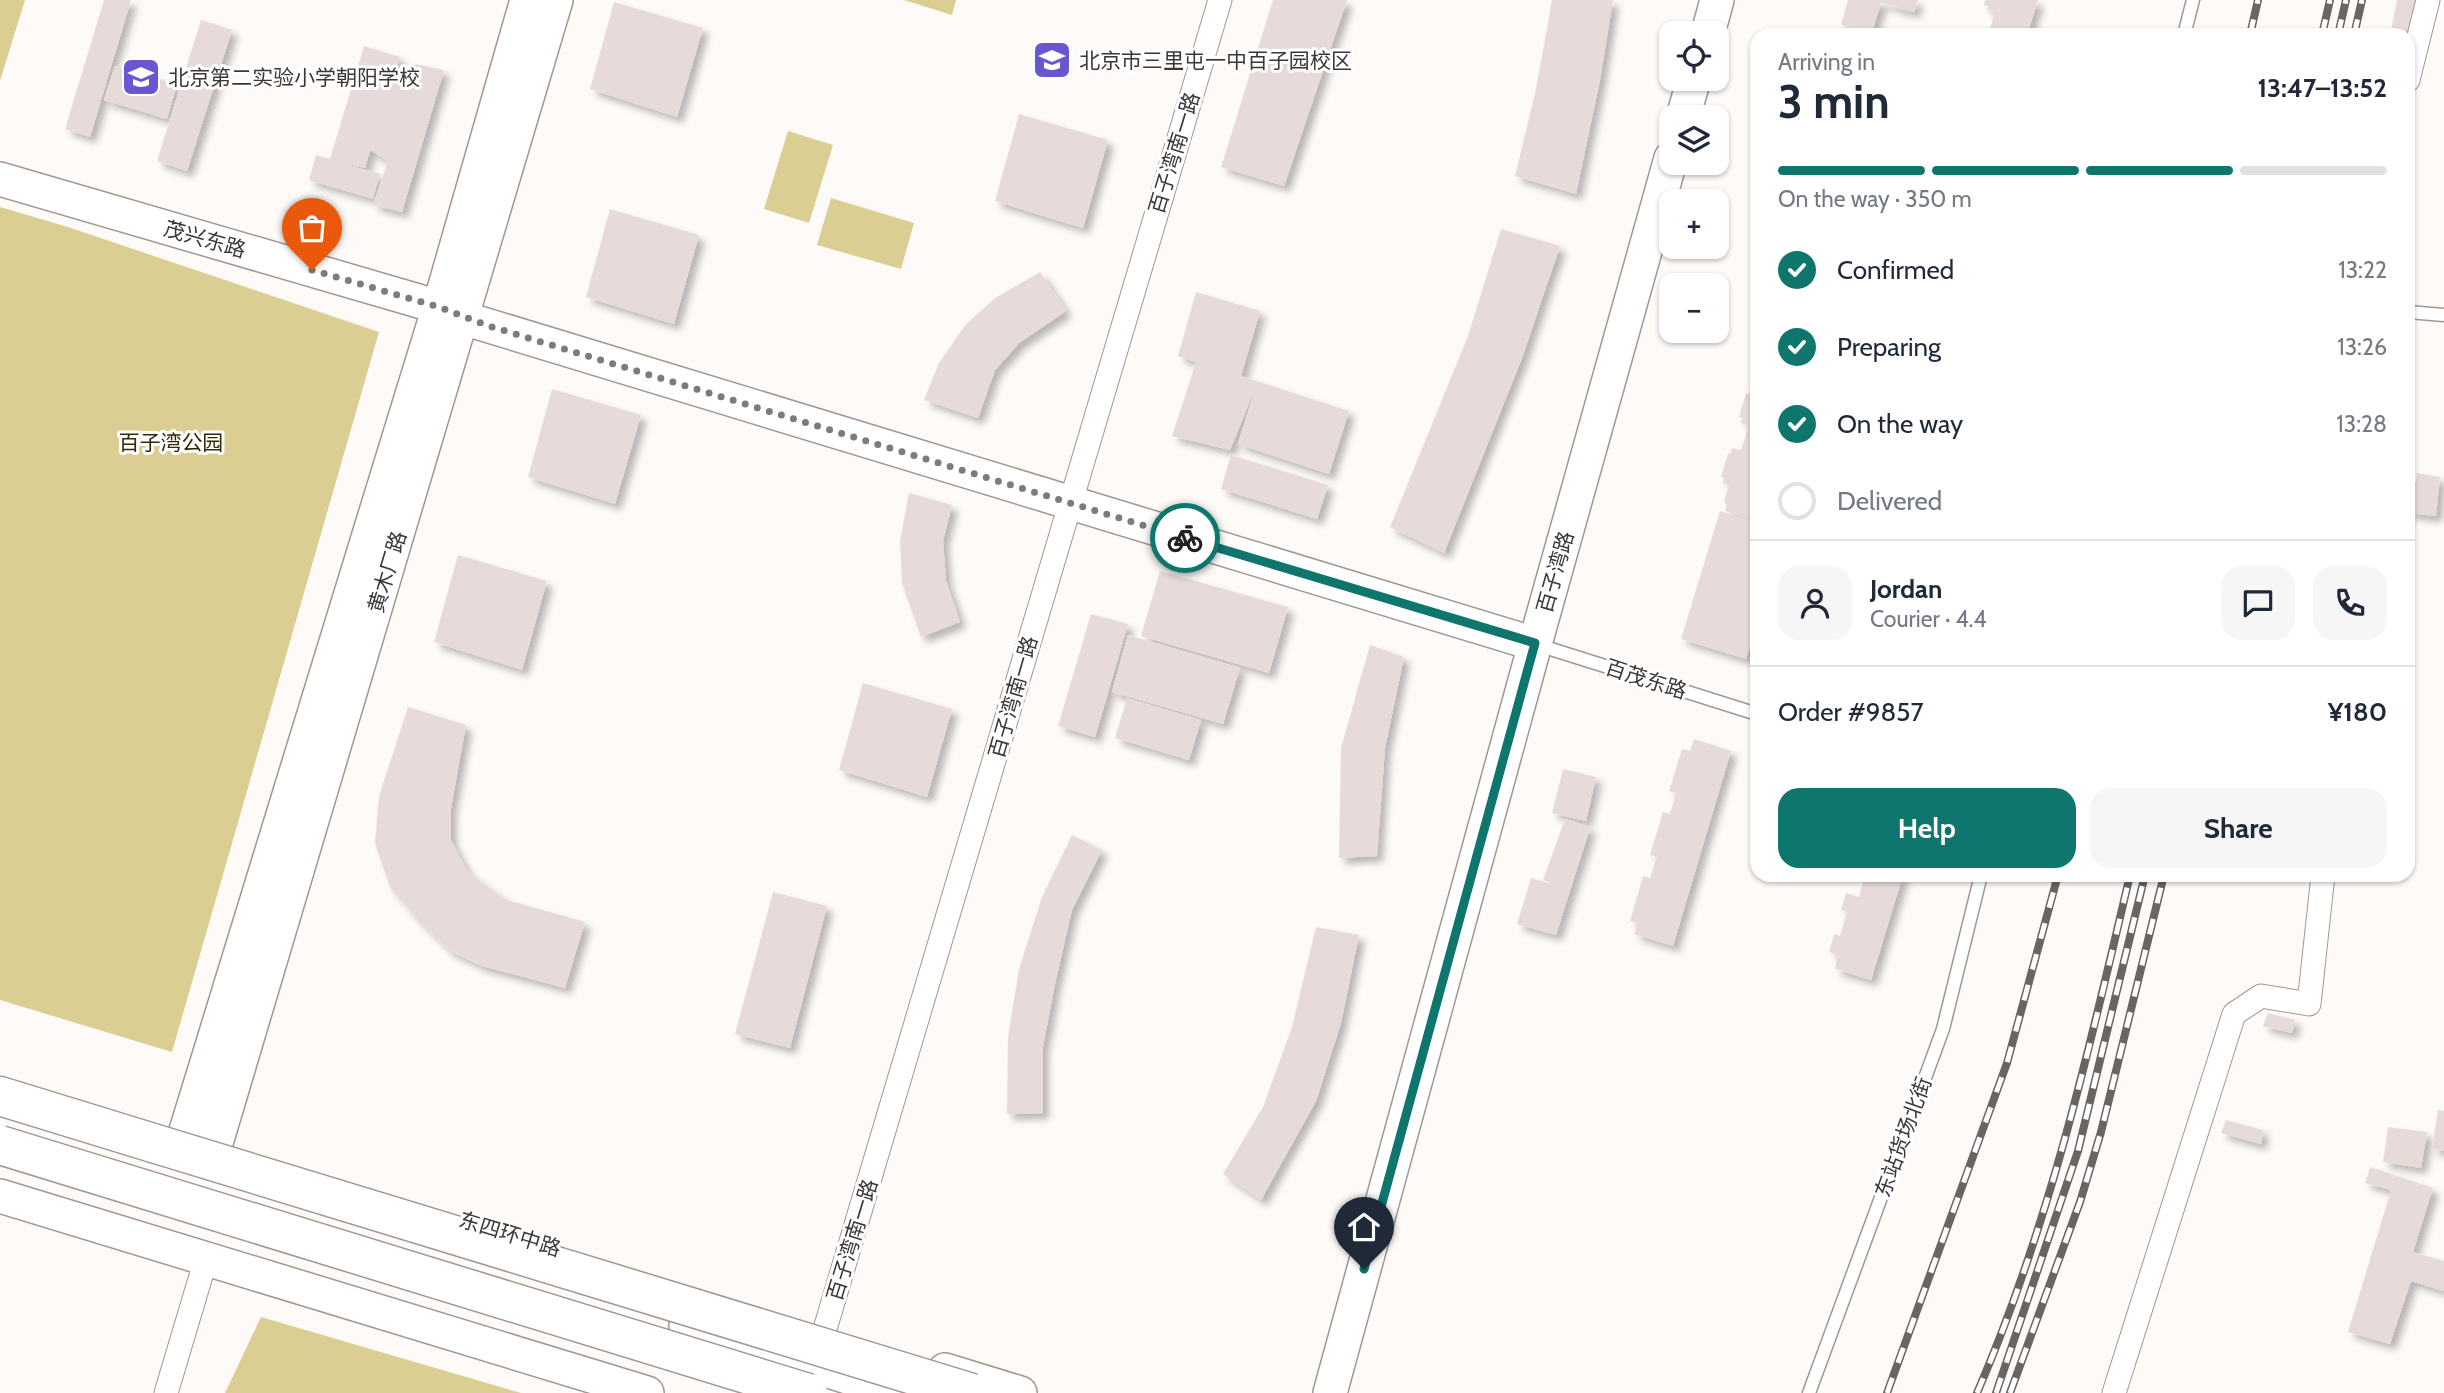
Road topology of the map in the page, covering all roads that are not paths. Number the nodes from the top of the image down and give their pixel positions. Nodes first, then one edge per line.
1 (527, 0) edge
2 (556, 0) edge
3 (1220, 0) edge
4 (1717, 0) edge
5 (2193, 0) edge
6 (2428, 0) edge
7 (1711, 21) edge
8 (2186, 28) edge
9 (2415, 52) edge
10 (1666, 175) edge
11 (0, 178) edge
12 (451, 312) junction
13 (2415, 313) edge
14 (2444, 315) edge
15 (1070, 504) junction
16 (1535, 643) junction
17 (1750, 712) edge
18 (1978, 882) edge
19 (2322, 882) edge
20 (0, 1077) edge
21 (0, 1096) edge
22 (0, 1110) edge
23 (201, 1138) junction
24 (0, 1145) edge
25 (0, 1158) edge
26 (0, 1196) edge
27 (206, 1259) junction
28 (824, 1332) junction
29 (809, 1384) edge
30 (166, 1393) edge
31 (647, 1393) edge
32 (762, 1393) edge
33 (897, 1393) edge
34 (972, 1393) edge
35 (1020, 1393) edge
36 (1330, 1393) edge
37 (1809, 1393) edge
38 (2114, 1393) edge

1 - 12 street
2 - 12 street, 黄木厂路
3 - 15 street, 百子湾南一路
4 - 7 street
5 - 8 lane
6 - 9 street
10 - 16 street, 百子湾路
11 - 12 street, 茂兴东路
12 - 15 street, 茂兴东路
12 - 23 street, 黄木厂路
13 - 14 lane
15 - 16 street, 茂兴东路
15 - 28 street, 百子湾南一路
16 - 17 lane, 百茂东路
16 - 36 street, 百子湾路
18 - 37 lane, 东站货场北街
19 - 38 street
20 - 23 street, 东四环中路
21 - 34 highway, 东四环中路, bridge
22 - 29 street, 东四环中路
23 - 28 street, 东四环中路
24 - 29 highway, 东四环中路, bridge
25 - 32 street
26 - 27 street
27 - 30 street
27 - 31 street
28 - 29 street, 百子湾南一路
28 - 35 street, 东四环中路
29 - 33 street, 东四环中路

